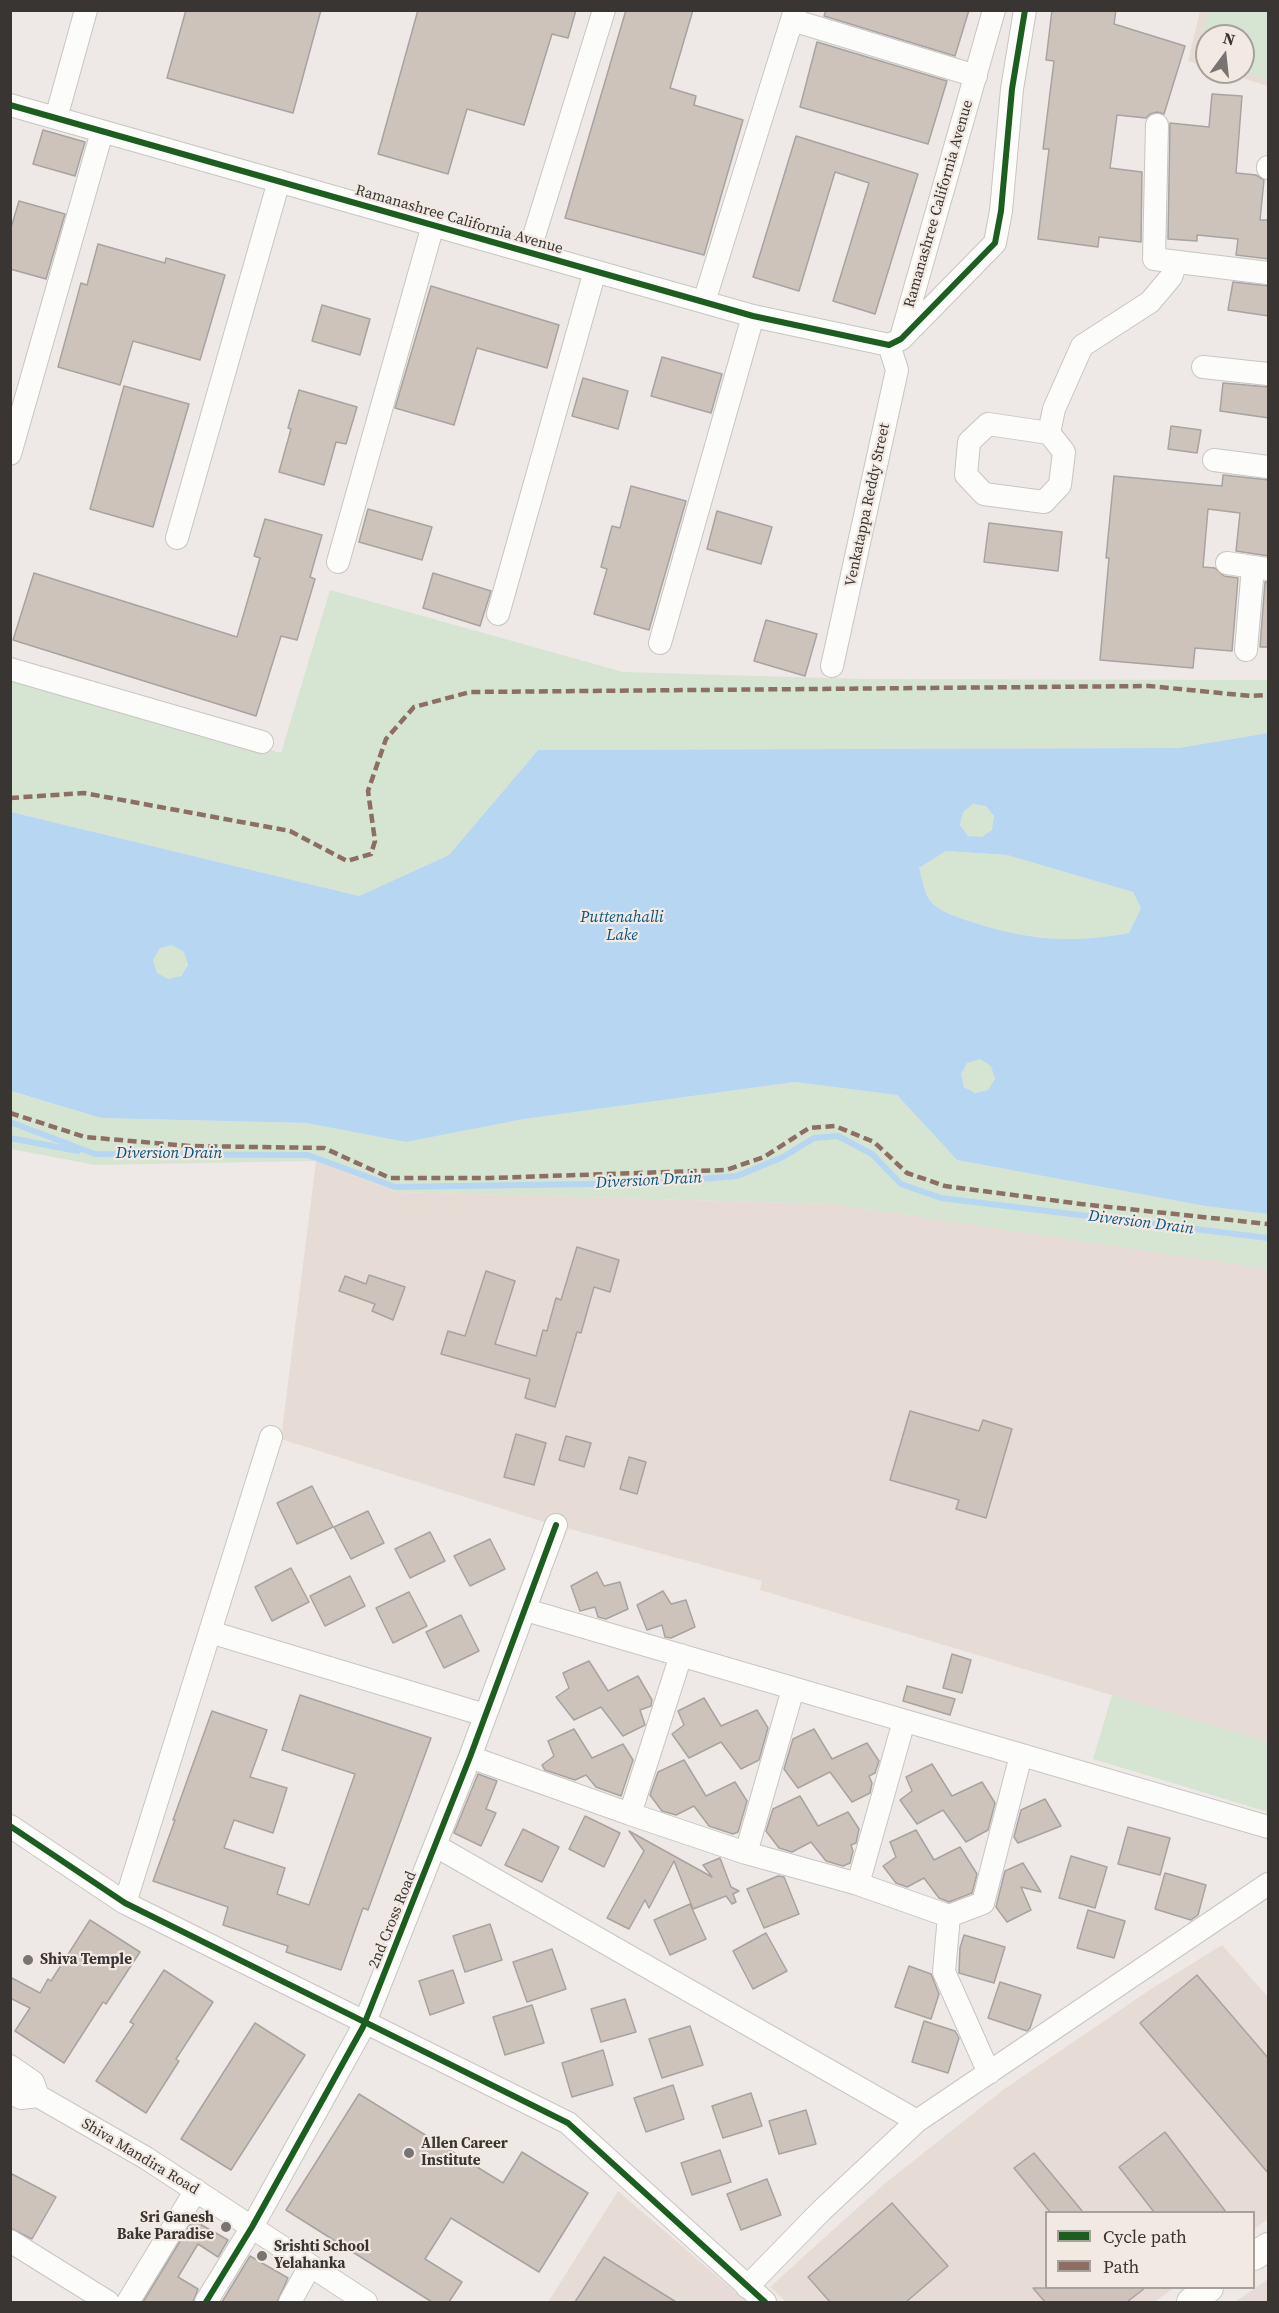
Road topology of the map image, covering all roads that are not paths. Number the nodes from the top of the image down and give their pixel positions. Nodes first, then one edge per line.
1 (86, 10) edge
2 (604, 10) edge
3 (994, 10) edge
4 (1025, 10) edge
5 (793, 15) edge
6 (976, 76) junction
7 (10, 105) edge
8 (56, 118) junction
9 (1157, 125) dead end
10 (102, 132) junction
11 (279, 181) junction
12 (433, 225) junction
13 (529, 252) junction
14 (1176, 262) junction
15 (595, 271) junction
16 (1269, 273) edge
17 (704, 302) junction
18 (753, 316) junction
19 (895, 342) junction
20 (1203, 367) dead end
21 (1269, 374) edge
22 (1049, 434) junction
23 (10, 454) edge
24 (1214, 460) dead end
25 (1269, 467) edge
26 (177, 538) dead end
27 (338, 562) dead end
28 (1227, 563) dead end
29 (1261, 568) edge
30 (498, 614) dead end
31 (660, 643) dead end
32 (1246, 650) dead end
33 (832, 666) dead end
34 (10, 669) edge
35 (262, 742) dead end
36 (271, 1437) dead end
37 (556, 1526) dead end
38 (526, 1610) junction
39 (210, 1632) junction
40 (681, 1655) junction
41 (793, 1689) junction
42 (485, 1715) junction
43 (904, 1721) junction
44 (1021, 1755) junction
45 (470, 1757) junction
46 (630, 1814) junction
47 (10, 1826) edge
48 (1269, 1827) edge
49 (436, 1846) junction
50 (746, 1853) junction
51 (858, 1884) junction
52 (1269, 1884) edge
53 (125, 1903) junction
54 (949, 1916) junction
55 (364, 2022) junction
56 (10, 2067) edge
57 (988, 2073) junction
58 (10, 2092) edge
59 (38, 2096) junction
60 (917, 2121) junction
61 (196, 2190) junction
62 (252, 2227) junction
63 (1269, 2247) edge
64 (13, 2248) edge
65 (1255, 2255) edge
66 (310, 2266) junction
67 (747, 2287) junction
68 (1208, 2289) edge
69 (108, 2302) edge
70 (128, 2302) edge
71 (206, 2302) edge
72 (290, 2302) edge
73 (366, 2302) edge
74 (765, 2302) edge
75 (1191, 2302) edge

1 - 8 street
2 - 13 street
3 - 6 street, Ramanashree California Avenue
4 - 19 street
5 - 6 street
5 - 17 street
6 - 19 street, Ramanashree California Avenue
7 - 8 street, Ramanashree California Avenue
8 - 10 street, Ramanashree California Avenue
9 - 14 street
10 - 11 street, Ramanashree California Avenue
10 - 23 street
11 - 12 street, Ramanashree California Avenue
11 - 26 street
12 - 13 street, Ramanashree California Avenue
12 - 27 street
13 - 15 street, Ramanashree California Avenue
14 - 16 street
14 - 22 street
15 - 17 street, Ramanashree California Avenue
15 - 30 street
17 - 18 street, Ramanashree California Avenue
18 - 19 street, Ramanashree California Avenue
18 - 31 street
19 - 33 street, Venkatappa Reddy Street
20 - 21 street
22 - 22 street
24 - 25 street
28 - 29 street
29 - 32 street
34 - 35 street
36 - 39 street
37 - 38 street, 2nd Cross Road
38 - 40 street
38 - 42 street, 2nd Cross Road
39 - 42 street
39 - 53 street
40 - 41 street
40 - 46 street
41 - 43 street
41 - 50 street
42 - 45 street, 2nd Cross Road
43 - 44 street
43 - 51 street
44 - 48 street
44 - 54 street
45 - 46 street
45 - 49 street, 2nd Cross Road
46 - 50 street
47 - 53 street
49 - 55 street, 2nd Cross Road
49 - 60 street
50 - 51 street
51 - 54 street
52 - 57 street
53 - 55 street
54 - 57 street
55 - 62 street, 2nd Cross Road
55 - 67 street
56 - 59 street, Shiva Mandira Road
57 - 60 street
58 - 59 street
59 - 61 street, Shiva Mandira Road
60 - 67 street
61 - 62 street, Shiva Mandira Road
61 - 70 street
62 - 66 street, Shiva Mandira Road
62 - 71 street, 2nd Cross Road
63 - 65 main road
64 - 69 street
66 - 72 street
66 - 73 street, Shiva Mandira Road
67 - 74 street
68 - 75 main road

